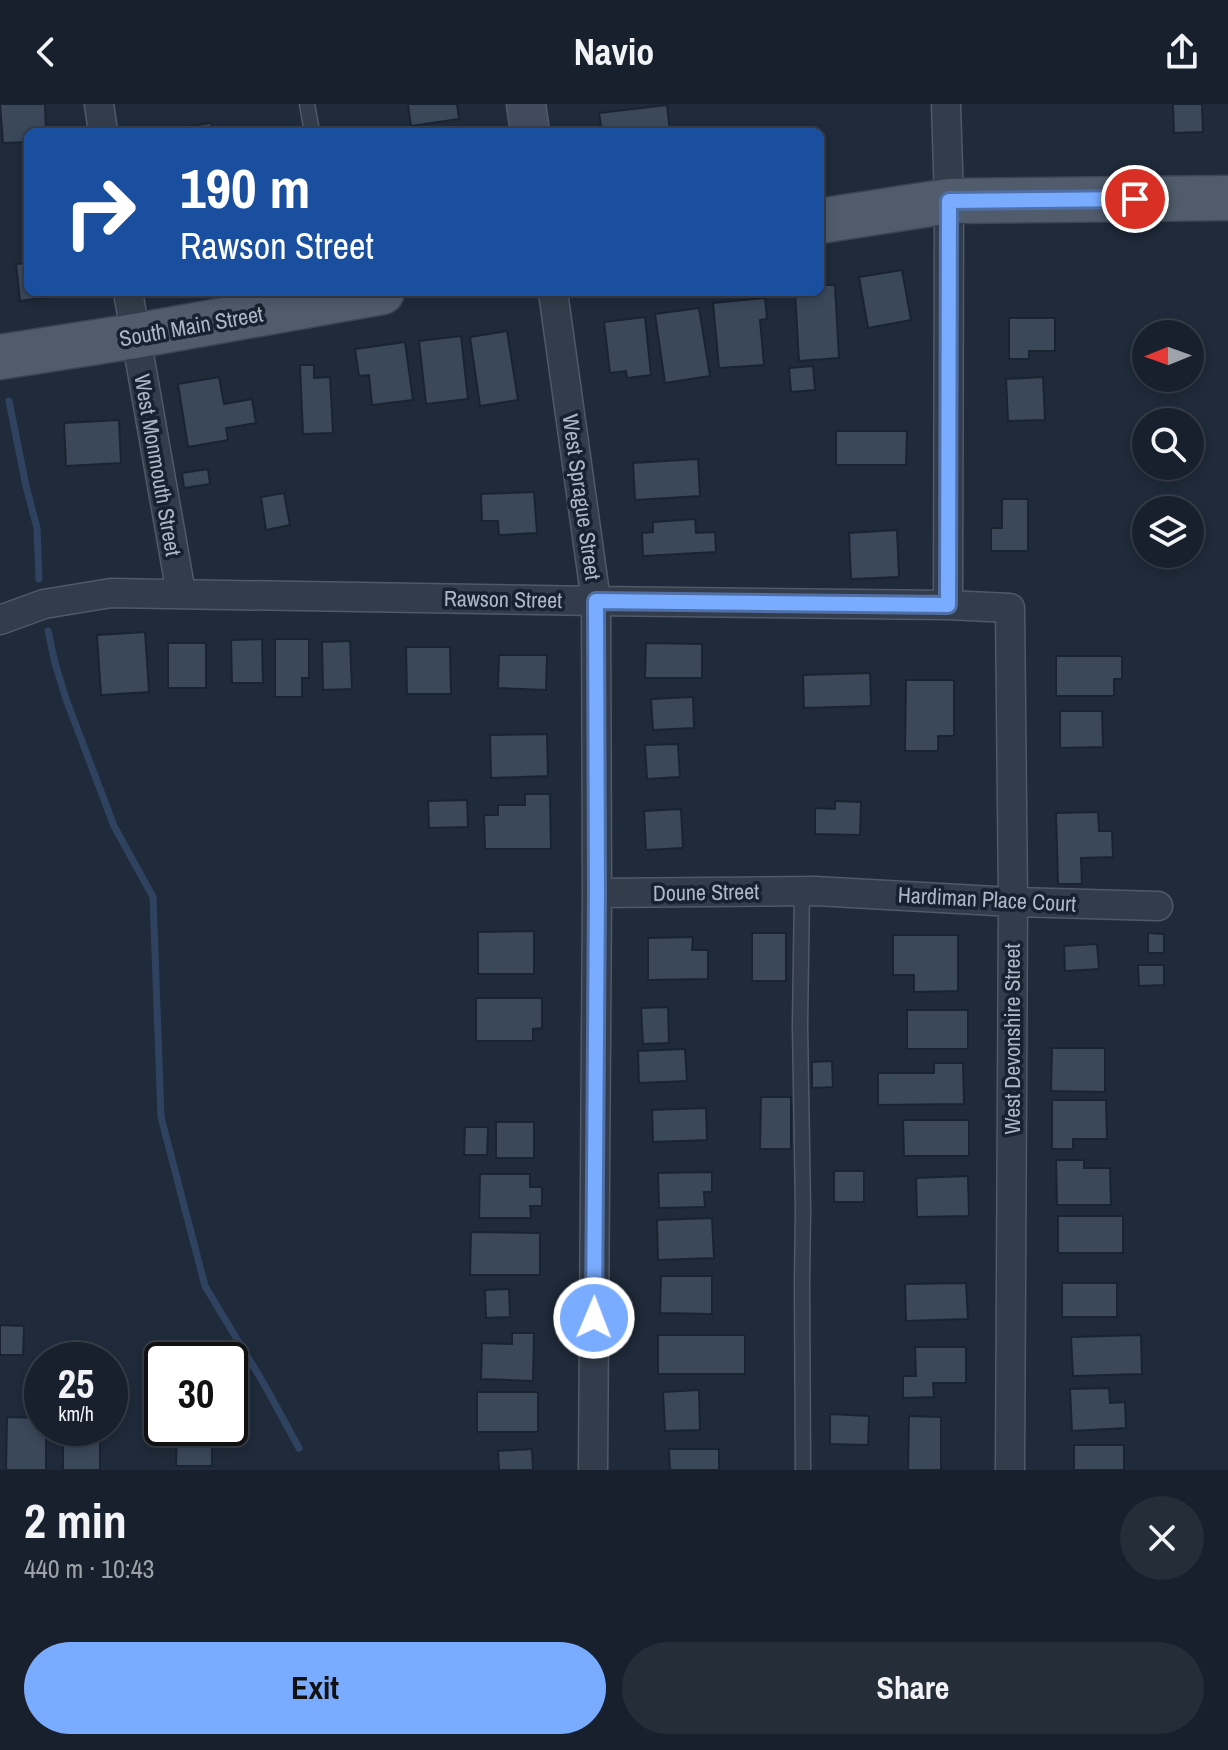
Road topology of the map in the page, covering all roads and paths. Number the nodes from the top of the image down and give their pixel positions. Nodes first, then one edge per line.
1 (99, 104) edge
2 (307, 104) edge
3 (526, 104) edge
4 (946, 104) edge
5 (102, 128) edge
6 (311, 128) edge
7 (529, 128) edge
8 (1228, 198) edge
9 (949, 201) junction
10 (824, 220) edge
11 (129, 296) edge
12 (339, 296) edge
13 (554, 296) edge
14 (135, 336) junction
15 (0, 357) edge
16 (181, 593) junction
17 (596, 601) junction
18 (948, 605) junction
19 (1010, 608) joint
20 (0, 620) edge
21 (809, 891) junction
22 (597, 893) junction
23 (1013, 902) junction
24 (1158, 906) dead end
25 (593, 1470) edge
26 (803, 1470) edge
27 (1010, 1470) edge

1 - 5 street
2 - 6 lane
3 - 7 main road
4 - 9 street
8 - 9 main road
9 - 10 main road
9 - 18 street
11 - 14 street, West Monmouth Street
12 - 14 main road, South Main Street
13 - 17 street, West Sprague Street
14 - 15 main road, South Main Street
14 - 16 street, West Monmouth Street
16 - 17 street, Rawson Street
16 - 20 street, Rawson Street
17 - 18 street, Rawson Street
17 - 22 street, West Sprague Street
18 - 19 street, Rawson Street
19 - 23 street, West Devonshire Street
21 - 22 street, Doune Street
21 - 23 street, Hardiman Place Court
21 - 26 lane
22 - 25 street, West Sprague Street
23 - 24 street, Hardiman Place Court
23 - 27 street, West Devonshire Street

